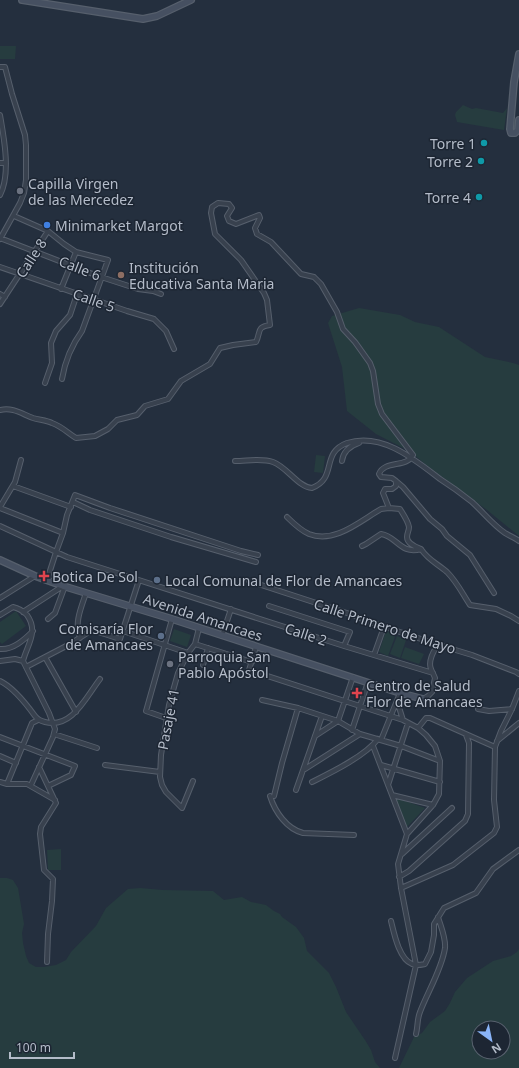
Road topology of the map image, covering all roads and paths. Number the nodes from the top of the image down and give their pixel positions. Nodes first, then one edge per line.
1 (22, 0) edge
2 (191, 0) edge
3 (519, 54) edge
4 (0, 67) edge
5 (511, 114) junction
6 (0, 115) edge
7 (519, 115) edge
8 (519, 120) edge
9 (1, 130) edge
10 (0, 163) edge
11 (6, 163) junction
12 (0, 195) edge
13 (14, 216) junction
14 (48, 231) junction
15 (0, 239) edge
16 (35, 251) junction
17 (76, 252) junction
18 (69, 265) junction
19 (0, 268) edge
20 (20, 275) junction
21 (102, 277) junction
22 (61, 289) junction
23 (0, 294) edge
24 (77, 294) junction
25 (161, 294) dead end
26 (5, 297) junction
27 (94, 299) junction
28 (0, 304) edge
29 (174, 349) dead end
30 (62, 379) dead end
31 (46, 383) dead end
32 (0, 410) edge
33 (363, 441) junction
34 (412, 457) junction
35 (21, 460) dead end
36 (235, 461) dead end
37 (342, 461) dead end
38 (396, 481) junction
39 (13, 486) junction
40 (73, 502) junction
41 (0, 507) edge
42 (70, 507) junction
43 (389, 508) junction
44 (286, 517) dead end
45 (0, 526) edge
46 (63, 533) junction
47 (518, 540) edge
48 (362, 546) dead end
49 (421, 549) junction
50 (56, 552) junction
51 (258, 555) dead end
52 (3, 561) edge
53 (256, 562) dead end
54 (0, 566) edge
55 (35, 576) junction
56 (47, 580) junction
57 (139, 580) junction
58 (249, 581) dead end
59 (64, 586) junction
60 (494, 592) dead end
61 (86, 593) junction
62 (0, 598) edge
63 (269, 606) dead end
64 (131, 607) junction
65 (231, 609) junction
66 (23, 612) junction
67 (0, 615) edge
68 (48, 619) dead end
69 (172, 620) junction
70 (519, 621) edge
71 (384, 627) junction
72 (199, 628) junction
73 (33, 631) junction
74 (123, 631) junction
75 (222, 636) junction
76 (80, 638) junction
77 (195, 644) junction
78 (439, 645) junction
79 (165, 646) junction
80 (344, 646) junction
81 (256, 647) junction
82 (208, 648) junction
83 (0, 649) edge
84 (188, 653) junction
85 (374, 655) junction
86 (45, 657) junction
87 (0, 661) edge
88 (23, 661) junction
89 (252, 662) junction
90 (203, 665) dead end
91 (26, 667) junction
92 (433, 673) junction
93 (519, 674) edge
94 (353, 677) junction
95 (100, 679) dead end
96 (0, 681) edge
97 (368, 682) junction
98 (519, 691) edge
99 (400, 693) junction
100 (423, 699) joint
101 (262, 700) dead end
102 (346, 701) junction
103 (397, 701) junction
104 (360, 706) junction
105 (298, 708) junction
106 (478, 709) dead end
107 (512, 709) junction
108 (76, 712) junction
109 (322, 716) junction
110 (391, 717) junction
111 (166, 718) junction
112 (38, 720) junction
113 (403, 720) junction
114 (338, 721) junction
115 (408, 723) junction
116 (519, 723) edge
117 (54, 724) junction
118 (418, 728) junction
119 (352, 730) junction
120 (54, 734) junction
121 (360, 734) junction
122 (466, 735) junction
123 (315, 736) junction
124 (0, 737) edge
125 (379, 740) junction
126 (497, 741) junction
127 (23, 745) junction
128 (373, 746) junction
129 (401, 746) junction
130 (495, 747) junction
131 (97, 748) dead end
132 (45, 754) junction
133 (0, 756) edge
134 (440, 761) junction
135 (16, 763) junction
136 (381, 765) junction
137 (105, 766) dead end
138 (39, 768) junction
139 (394, 768) junction
140 (304, 769) junction
141 (160, 772) junction
142 (193, 781) dead end
143 (0, 782) edge
144 (312, 782) dead end
145 (440, 782) junction
146 (7, 784) junction
147 (388, 784) junction
148 (31, 785) junction
149 (48, 786) junction
150 (296, 790) dead end
151 (392, 795) junction
152 (55, 800) junction
153 (433, 805) junction
154 (452, 808) dead end
155 (354, 834) dead end
156 (407, 834) junction
157 (519, 850) edge
158 (402, 855) junction
159 (399, 877) junction
160 (401, 888) junction
161 (438, 917) junction
162 (391, 921) dead end
163 (47, 962) dead end
164 (416, 965) junction
165 (416, 1034) dead end
166 (395, 1058) dead end

1 - 2 street
3 - 5 street
4 - 13 street
5 - 7 street
5 - 8 street
6 - 9 street
9 - 11 street
10 - 11 street
11 - 12 street
13 - 14 street
13 - 15 street
14 - 16 street, Calle 8
14 - 17 street
15 - 16 street, Calle 6
16 - 18 street, Calle 6
16 - 20 street, Calle 8
17 - 18 street
17 - 21 street
18 - 21 street, Calle 6
18 - 22 street
19 - 20 street, Calle 5
20 - 22 street, Calle 5
20 - 26 street, Calle 8
21 - 25 street, Calle 6
21 - 27 street
22 - 24 street, Calle 5
23 - 26 street
24 - 27 street, Calle 5
24 - 31 street
26 - 28 street, Calle 8
27 - 29 street, Calle 5
27 - 30 street
32 - 34 street
33 - 34 street
33 - 36 street
33 - 37 street
34 - 38 street
34 - 47 street
35 - 39 street
38 - 43 street
38 - 60 street
39 - 41 street
39 - 42 street
40 - 42 street
40 - 51 street
40 - 53 street
41 - 46 street
42 - 46 street
43 - 44 street
43 - 49 street
45 - 50 street, Calle 2
46 - 50 street
48 - 49 street
49 - 70 street
50 - 56 street
50 - 57 street, Calle 2
52 - 54 street
52 - 55 street, Avenida Amancaes
55 - 56 street, Avenida Amancaes
55 - 62 street
56 - 59 street, Avenida Amancaes
57 - 64 street
57 - 65 street, Calle 2
58 - 71 street, Calle Primero de Mayo
59 - 61 street, Avenida Amancaes
59 - 66 street
59 - 68 street
61 - 64 street, Avenida Amancaes
61 - 76 street
63 - 80 street
64 - 69 street, Avenida Amancaes
64 - 74 street
65 - 75 street
65 - 80 street, Calle 2
66 - 67 street
66 - 73 street
69 - 72 street, Avenida Amancaes
69 - 79 street
71 - 78 street, Calle Primero de Mayo
71 - 85 street
72 - 75 street, Avenida Amancaes
72 - 77 street, Pasaje 41
73 - 83 street
73 - 88 street
74 - 76 street
74 - 79 street
75 - 81 street, Avenida Amancaes
76 - 86 street
77 - 82 street
77 - 84 street, Pasaje 41
78 - 92 street
78 - 93 street, Calle Primero de Mayo
79 - 84 street
79 - 111 street
80 - 85 street, Calle 2
81 - 89 street
81 - 94 street, Avenida Amancaes
82 - 89 street
82 - 90 street
84 - 111 street, Pasaje 41
85 - 92 street, Calle 2
86 - 91 street
86 - 108 street
87 - 88 street
88 - 91 street
89 - 102 street
91 - 117 street
92 - 100 street
94 - 97 street, Avenida Amancaes
94 - 102 street
95 - 108 street
96 - 112 street
97 - 99 street, Avenida Amancaes
97 - 104 street
98 - 107 street
99 - 100 street, Avenida Amancaes
99 - 103 street
101 - 105 street
102 - 104 street
102 - 114 street
103 - 110 street
103 - 113 street
104 - 110 street
104 - 119 street
105 - 109 street
105 - 155 street
106 - 107 street
107 - 126 street
108 - 117 street
109 - 114 street
109 - 123 street
110 - 113 street
110 - 125 street
111 - 141 street, Pasaje 41
112 - 117 street
112 - 127 street
113 - 115 street
114 - 119 street
114 - 123 street
115 - 118 street
115 - 129 street
116 - 126 street
117 - 120 street
118 - 122 street
118 - 134 street
119 - 121 street
120 - 131 street
120 - 132 street
121 - 125 street
121 - 140 street
122 - 130 street
122 - 159 street
123 - 140 street
124 - 127 street
125 - 128 street
125 - 129 street
126 - 130 street
127 - 132 street
127 - 135 street
128 - 136 street
128 - 144 street
129 - 134 street
129 - 139 street
130 - 160 street
132 - 138 street
132 - 149 street
133 - 135 street
134 - 145 street
135 - 146 street
136 - 139 street
136 - 147 street
137 - 141 street
138 - 148 street
138 - 149 street
139 - 145 street
139 - 147 street
140 - 150 street
141 - 142 street, Pasaje 41
143 - 146 street
145 - 153 street
146 - 148 street
147 - 151 street
148 - 152 street
149 - 152 street
151 - 153 street
151 - 156 street
152 - 163 street
153 - 156 street
154 - 158 street
156 - 158 street
157 - 161 street
158 - 159 street
159 - 160 street
160 - 164 street
161 - 164 street
161 - 165 street
162 - 164 street
164 - 166 street

